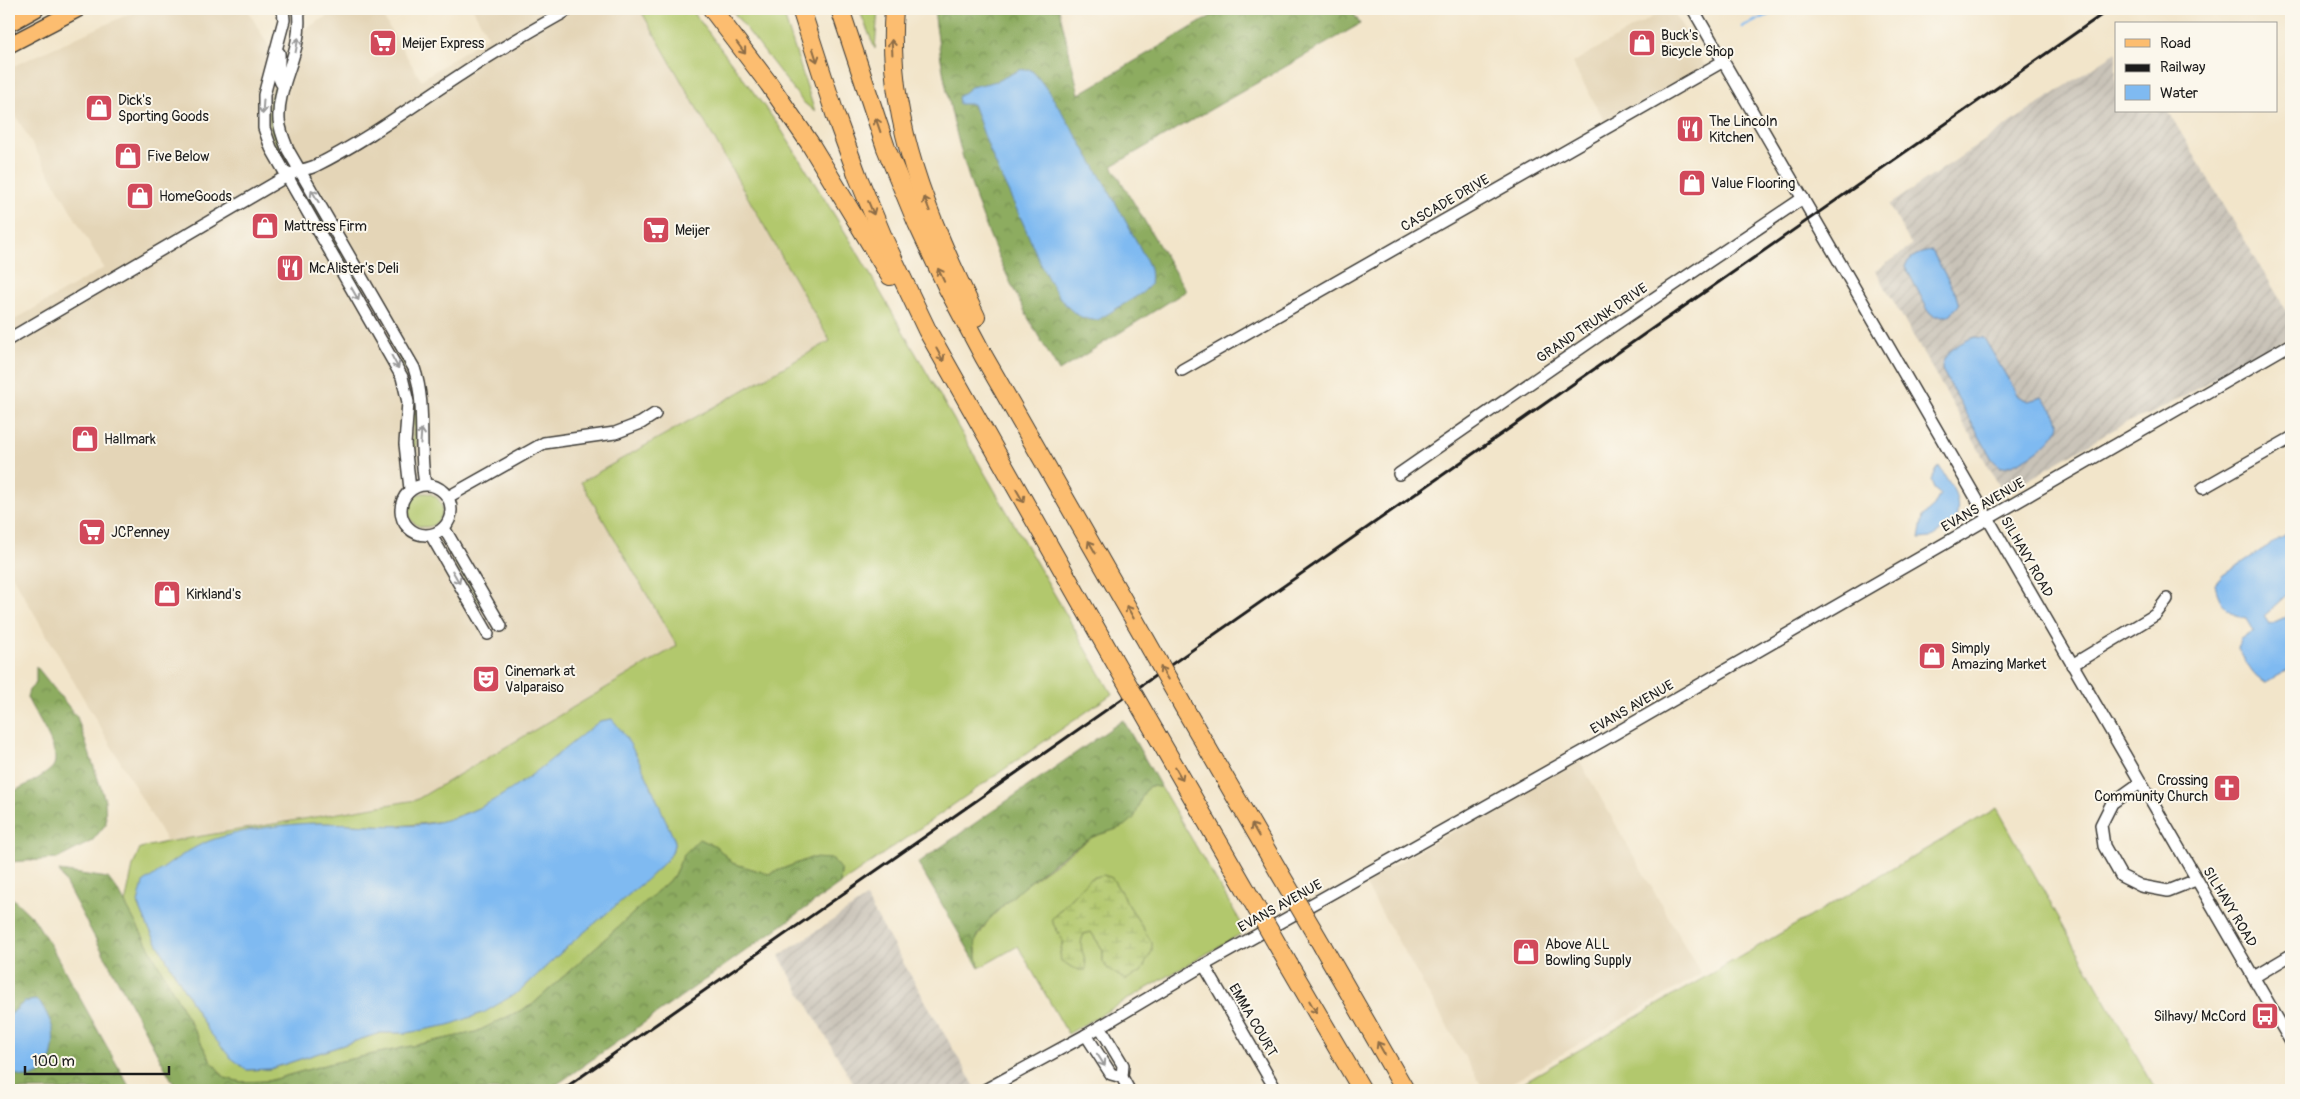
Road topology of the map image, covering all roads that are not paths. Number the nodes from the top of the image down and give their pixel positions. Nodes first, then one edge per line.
1 (36, 9) edge
2 (78, 9) edge
3 (283, 9) edge
4 (298, 9) edge
5 (570, 9) edge
6 (712, 9) edge
7 (801, 9) edge
8 (840, 9) edge
9 (894, 9) edge
10 (1693, 9) edge
11 (9, 24) edge
12 (278, 43) junction
13 (9, 45) edge
14 (1722, 62) junction
15 (284, 86) junction
16 (299, 169) junction
17 (287, 176) junction
18 (1803, 198) junction
19 (927, 330) junction
20 (9, 339) edge
21 (2291, 344) edge
22 (1182, 370) dead end
23 (655, 414) dead end
24 (1023, 426) junction
25 (2291, 438) edge
26 (1399, 474) dead end
27 (425, 484) junction
28 (2203, 488) dead end
29 (410, 489) junction
30 (448, 497) junction
31 (1988, 519) junction
32 (444, 528) junction
33 (432, 535) junction
34 (2167, 599) dead end
35 (501, 626) dead end
36 (488, 634) dead end
37 (2072, 665) junction
38 (2140, 783) junction
39 (2196, 880) junction
40 (2291, 955) edge
41 (1204, 965) junction
42 (2254, 977) junction
43 (1100, 1027) junction
44 (1086, 1035) junction
45 (2291, 1042) edge
46 (1122, 1077) junction
47 (985, 1090) edge
48 (1129, 1090) edge
49 (1276, 1090) edge
50 (1362, 1090) edge
51 (1405, 1090) edge

1 - 11 main road
2 - 13 main road
3 - 12 street
15 -> 4 street
5 - 16 street
6 -> 19 highway
7 -> 19 highway
24 -> 8 highway
24 -> 9 highway
10 - 14 street, SILHAVY ROAD
12 - 15 street
12 -> 17 street
14 - 18 street, SILHAVY ROAD
14 - 22 street, CASCADE DRIVE
15 - 16 street
16 - 17 street
27 -> 16 street
17 - 20 street
17 -> 29 street
18 - 26 street, GRAND TRUNK DRIVE
18 - 31 street, SILHAVY ROAD
19 -> 50 highway, bridge
21 - 31 street, EVANS AVENUE
23 - 30 street
51 -> 24 highway, bridge
25 - 28 street
27 - 29 street
27 - 30 street
29 - 33 street
30 - 32 street
31 - 37 street, SILHAVY ROAD
31 - 41 street, EVANS AVENUE
32 - 33 street
32 - 35 street
33 -> 36 street
34 - 37 street
37 - 38 street, SILHAVY ROAD
38 - 39 street, SILHAVY ROAD
38 - 39 street
39 - 42 street, SILHAVY ROAD
40 - 42 street
41 - 43 street, EVANS AVENUE
41 - 49 street, EMMA COURT
42 - 45 street, SILHAVY ROAD
43 - 44 street, EVANS AVENUE
43 - 46 street
44 -> 46 street
44 - 47 street, EVANS AVENUE
46 - 48 street

